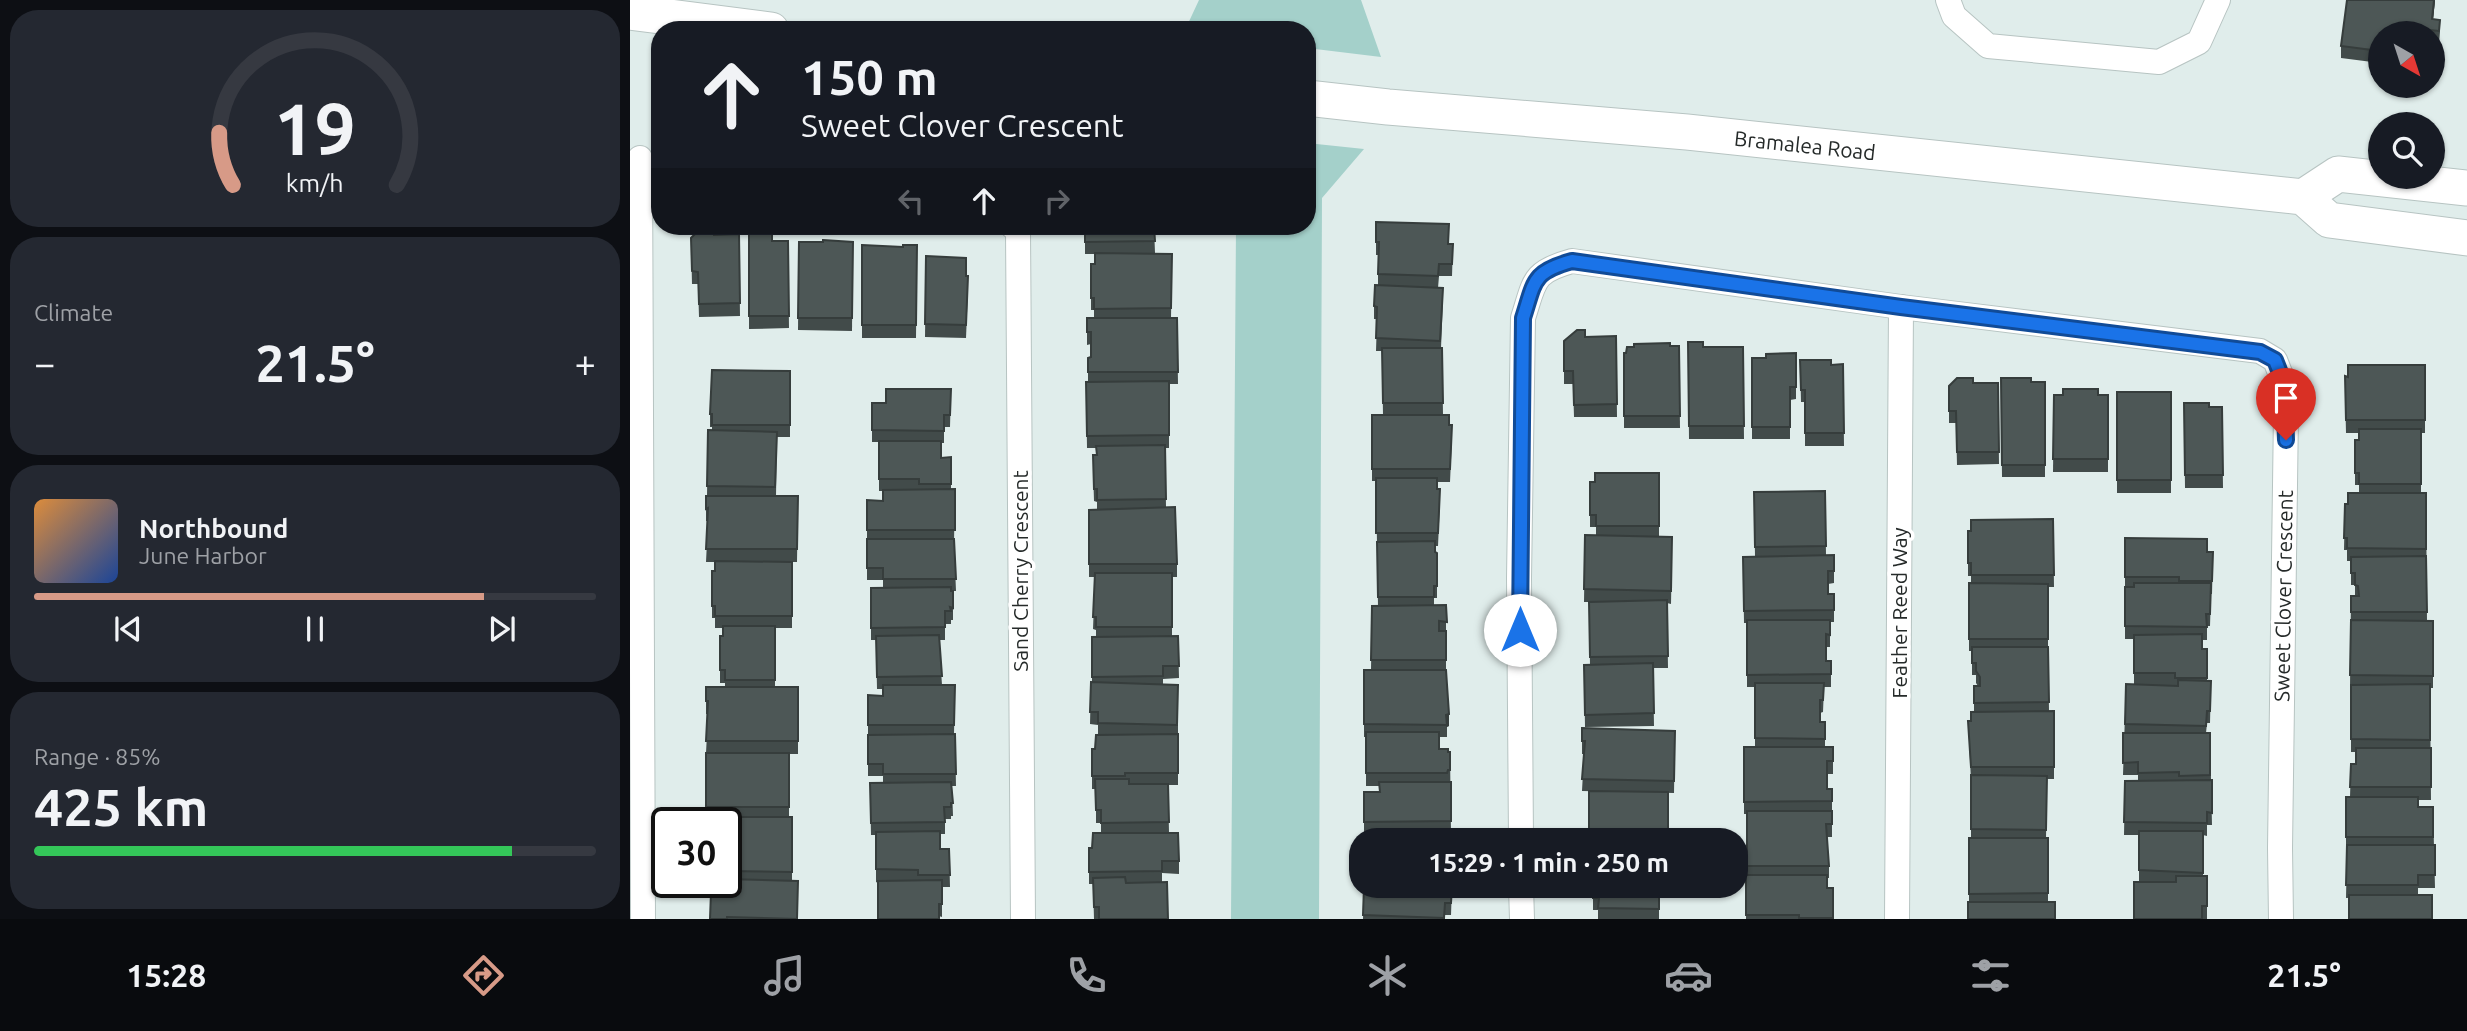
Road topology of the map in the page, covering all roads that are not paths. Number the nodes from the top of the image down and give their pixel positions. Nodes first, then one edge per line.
1 (1948, 0) edge
2 (2218, 0) edge
3 (630, 12) edge
4 (700, 21) edge
5 (1316, 99) edge
6 (643, 158) edge
7 (2467, 188) edge
8 (2303, 197) junction
9 (1018, 235) edge
10 (2467, 237) edge
11 (1901, 307) junction
12 (1521, 828) edge
13 (1521, 898) edge
14 (643, 919) edge
15 (1023, 919) edge
16 (1522, 919) edge
17 (1897, 919) edge
18 (2281, 919) edge

1 - 2 street
3 - 4 main road
5 - 8 main road, Bramalea Road
6 - 14 street
7 - 8 main road
8 - 10 main road
9 - 15 street, Sand Cherry Crescent
11 - 12 street
11 - 17 street, Feather Reed Way
11 - 18 street, Sweet Clover Crescent
13 - 16 street

